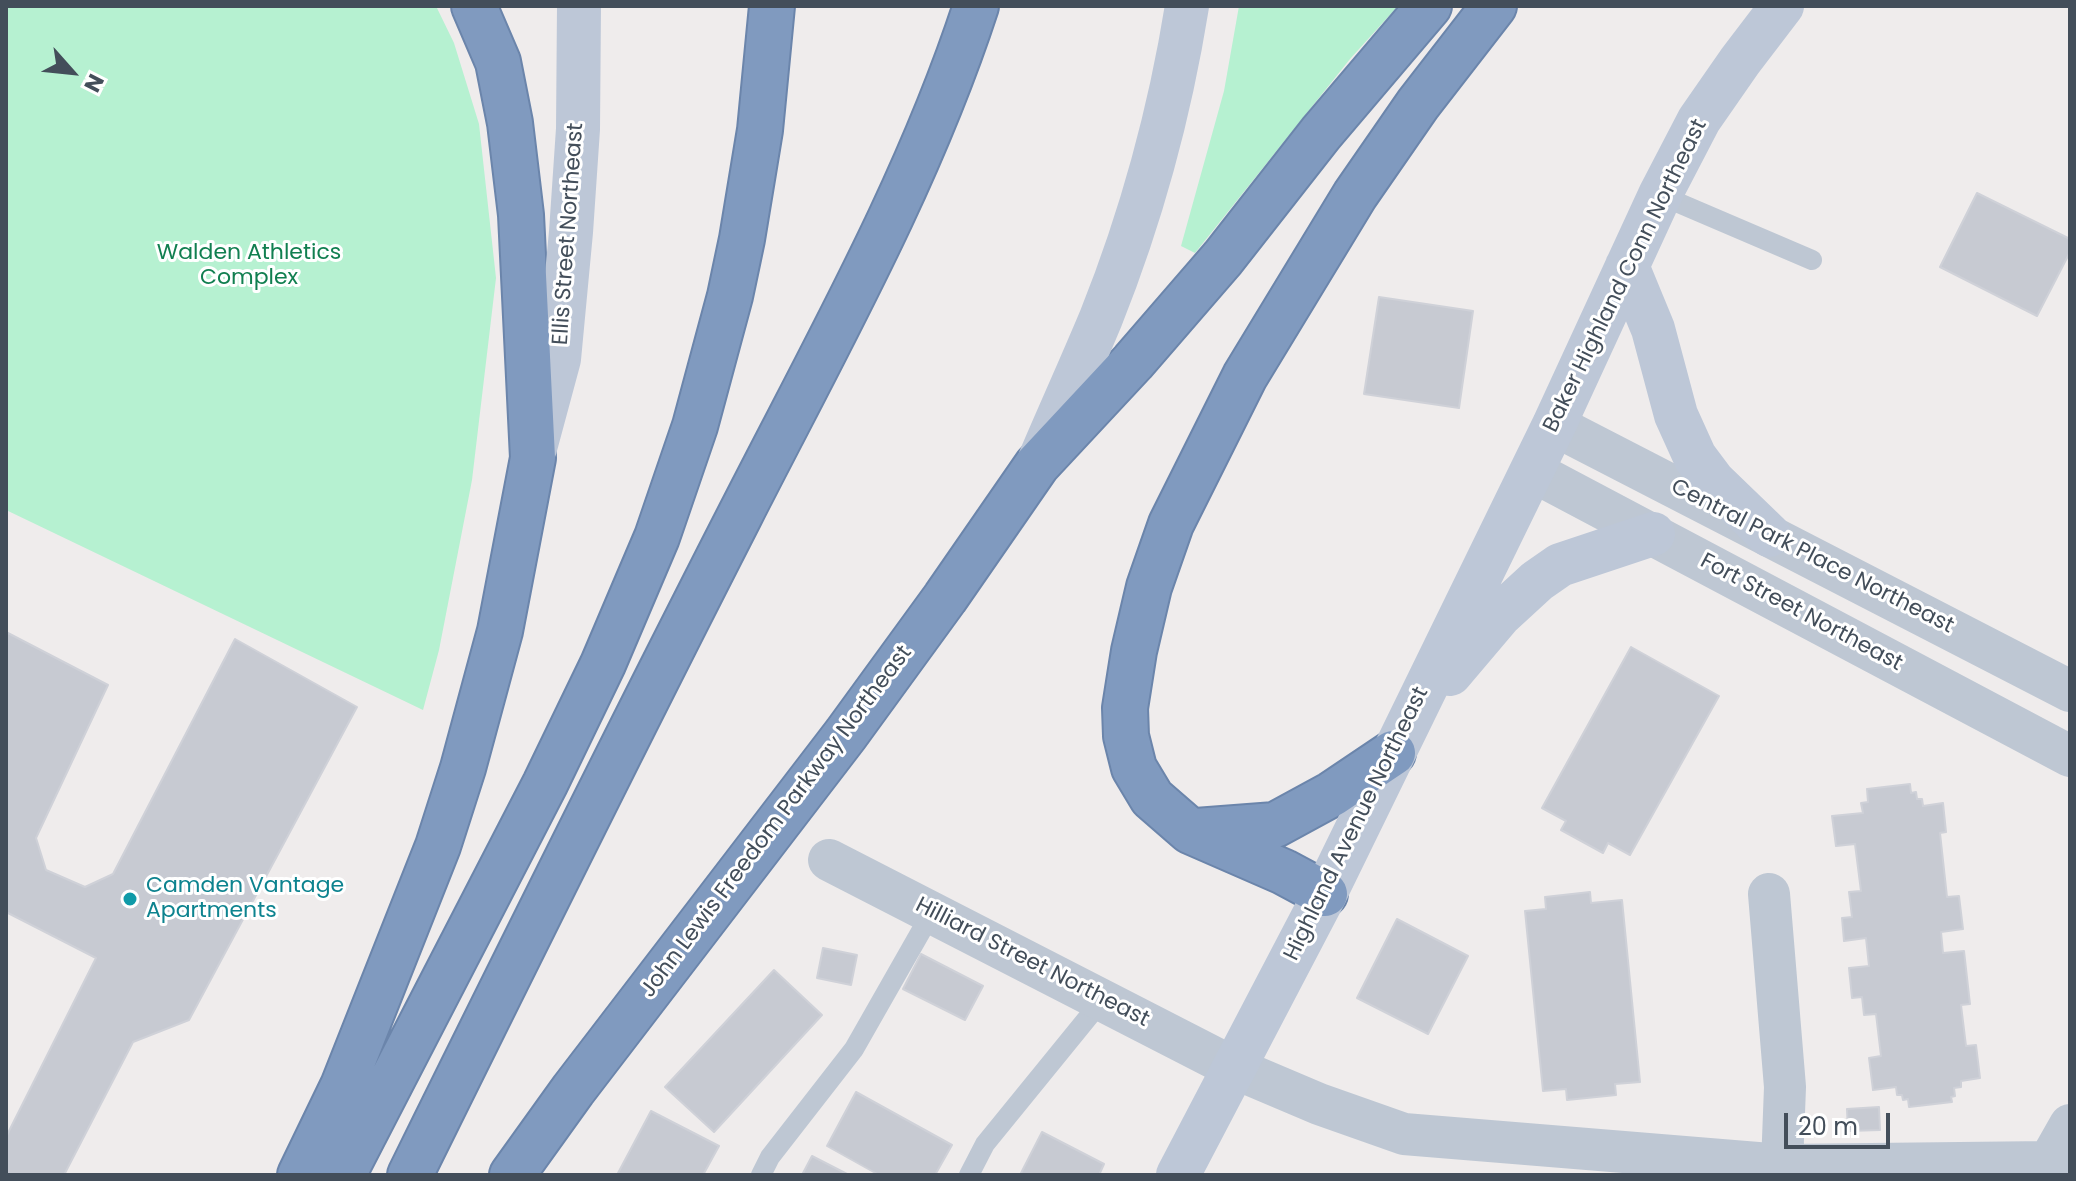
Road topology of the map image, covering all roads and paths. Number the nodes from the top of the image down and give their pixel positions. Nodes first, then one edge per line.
1 (474, 6) edge
2 (579, 6) edge
3 (772, 6) edge
4 (1187, 6) edge
5 (1429, 6) edge
6 (1494, 6) edge
7 (1782, 6) edge
8 (976, 7) edge
9 (1660, 195) junction
10 (1812, 260) dead end
11 (1627, 266) junction
12 (1554, 425) junction
13 (533, 458) junction
14 (1037, 465) junction
15 (1532, 471) junction
16 (1653, 534) junction
17 (1769, 535) junction
18 (2070, 691) edge
19 (1397, 745) junction
20 (2070, 756) edge
21 (1190, 831) junction
22 (829, 860) dead end
23 (1325, 894) junction
24 (1769, 894) dead end
25 (932, 912) junction
26 (1103, 999) junction
27 (1234, 1068) junction
28 (2070, 1125) edge
29 (2053, 1168) edge
30 (1781, 1170) edge
31 (300, 1175) edge
32 (343, 1175) edge
33 (410, 1175) edge
34 (512, 1175) edge
35 (761, 1175) edge
36 (969, 1175) edge
37 (1178, 1175) edge

1 - 13 highway
2 - 13 main road, Ellis Street Northeast
3 - 32 highway
4 - 14 main road
5 - 14 highway, John Lewis Freedom Parkway Northeast
6 - 21 highway
7 - 9 main road, Baker Highland Conn Northeast
8 - 33 highway
9 - 10 lane
9 - 11 main road, Baker Highland Conn Northeast
11 - 12 main road, Baker Highland Conn Northeast
11 - 17 main road
12 - 15 main road, Baker Highland Conn Northeast
12 - 17 street, Central Park Place Northeast
13 - 31 highway
14 - 34 highway, John Lewis Freedom Parkway Northeast
15 - 16 street, Fort Street Northeast
15 - 19 main road, Highland Avenue Northeast
16 - 19 main road
16 - 20 street, Fort Street Northeast
17 - 18 street, Central Park Place Northeast
19 - 21 highway
19 - 23 main road, Highland Avenue Northeast
21 - 23 highway
22 - 25 street, Hilliard Street Northeast
23 - 27 main road, Highland Avenue Northeast
24 - 30 street
25 - 26 street, Hilliard Street Northeast
25 - 35 lane
26 - 27 street, Hilliard Street Northeast
26 - 36 lane
27 - 30 street, Hilliard Street Northeast
27 - 37 main road, Highland Avenue Northeast
28 - 29 street
29 - 30 street, Hilliard Street Northeast

